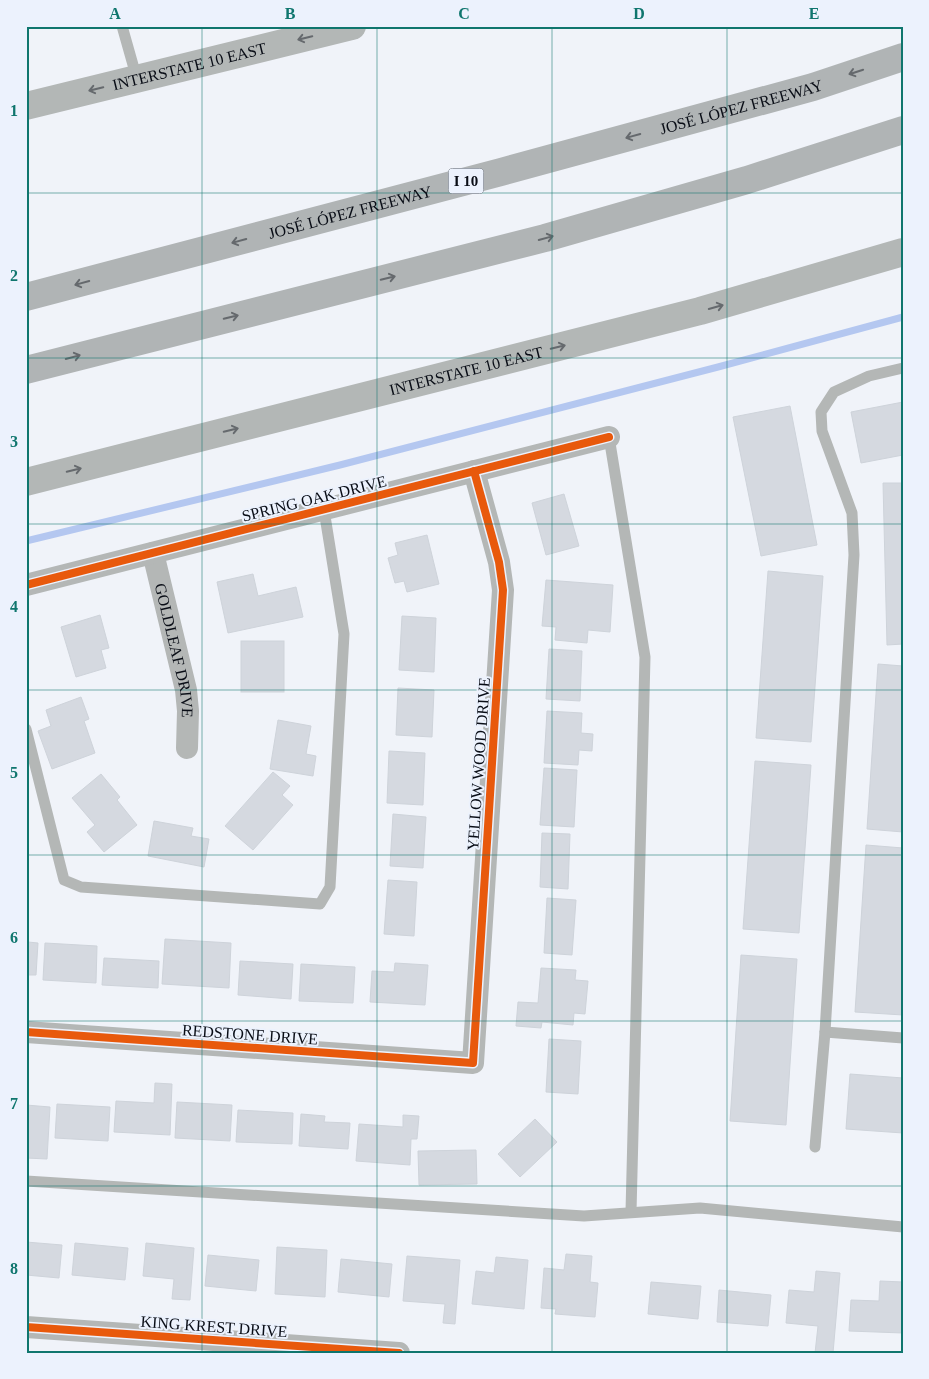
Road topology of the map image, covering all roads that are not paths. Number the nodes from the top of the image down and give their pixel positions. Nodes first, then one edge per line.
1 (122, 26) edge
2 (352, 26) edge
3 (903, 57) edge
4 (137, 79) junction
5 (26, 106) edge
6 (903, 130) edge
7 (903, 252) edge
8 (26, 297) edge
9 (903, 368) edge
10 (26, 370) edge
11 (609, 437) joint
12 (474, 471) junction
13 (26, 482) edge
14 (324, 510) junction
15 (153, 553) junction
16 (26, 585) edge
17 (26, 729) edge
18 (186, 748) dead end
19 (26, 1032) edge
20 (825, 1032) junction
21 (903, 1038) edge
22 (473, 1063) joint
23 (815, 1147) dead end
24 (26, 1181) edge
25 (631, 1212) junction
26 (903, 1227) edge
27 (26, 1327) edge
28 (400, 1353) edge

1 - 4 lane
2 -> 4 main road, INTERSTATE 10 EAST
3 -> 8 highway, JOSÉ LÓPEZ FREEWAY / I 10
4 -> 5 main road, INTERSTATE 10 EAST
10 -> 6 highway
13 -> 7 main road, INTERSTATE 10 EAST
9 - 20 lane
11 - 12 street, SPRING OAK DRIVE
11 - 25 lane
12 - 14 street, SPRING OAK DRIVE
12 - 22 street, YELLOW WOOD DRIVE
14 - 15 street, SPRING OAK DRIVE
14 - 17 lane
15 - 16 street, SPRING OAK DRIVE
15 - 18 street, GOLDLEAF DRIVE
19 - 22 street, REDSTONE DRIVE
20 - 21 lane
20 - 23 lane
24 - 25 lane
25 - 26 lane
27 - 28 street, KING KREST DRIVE

